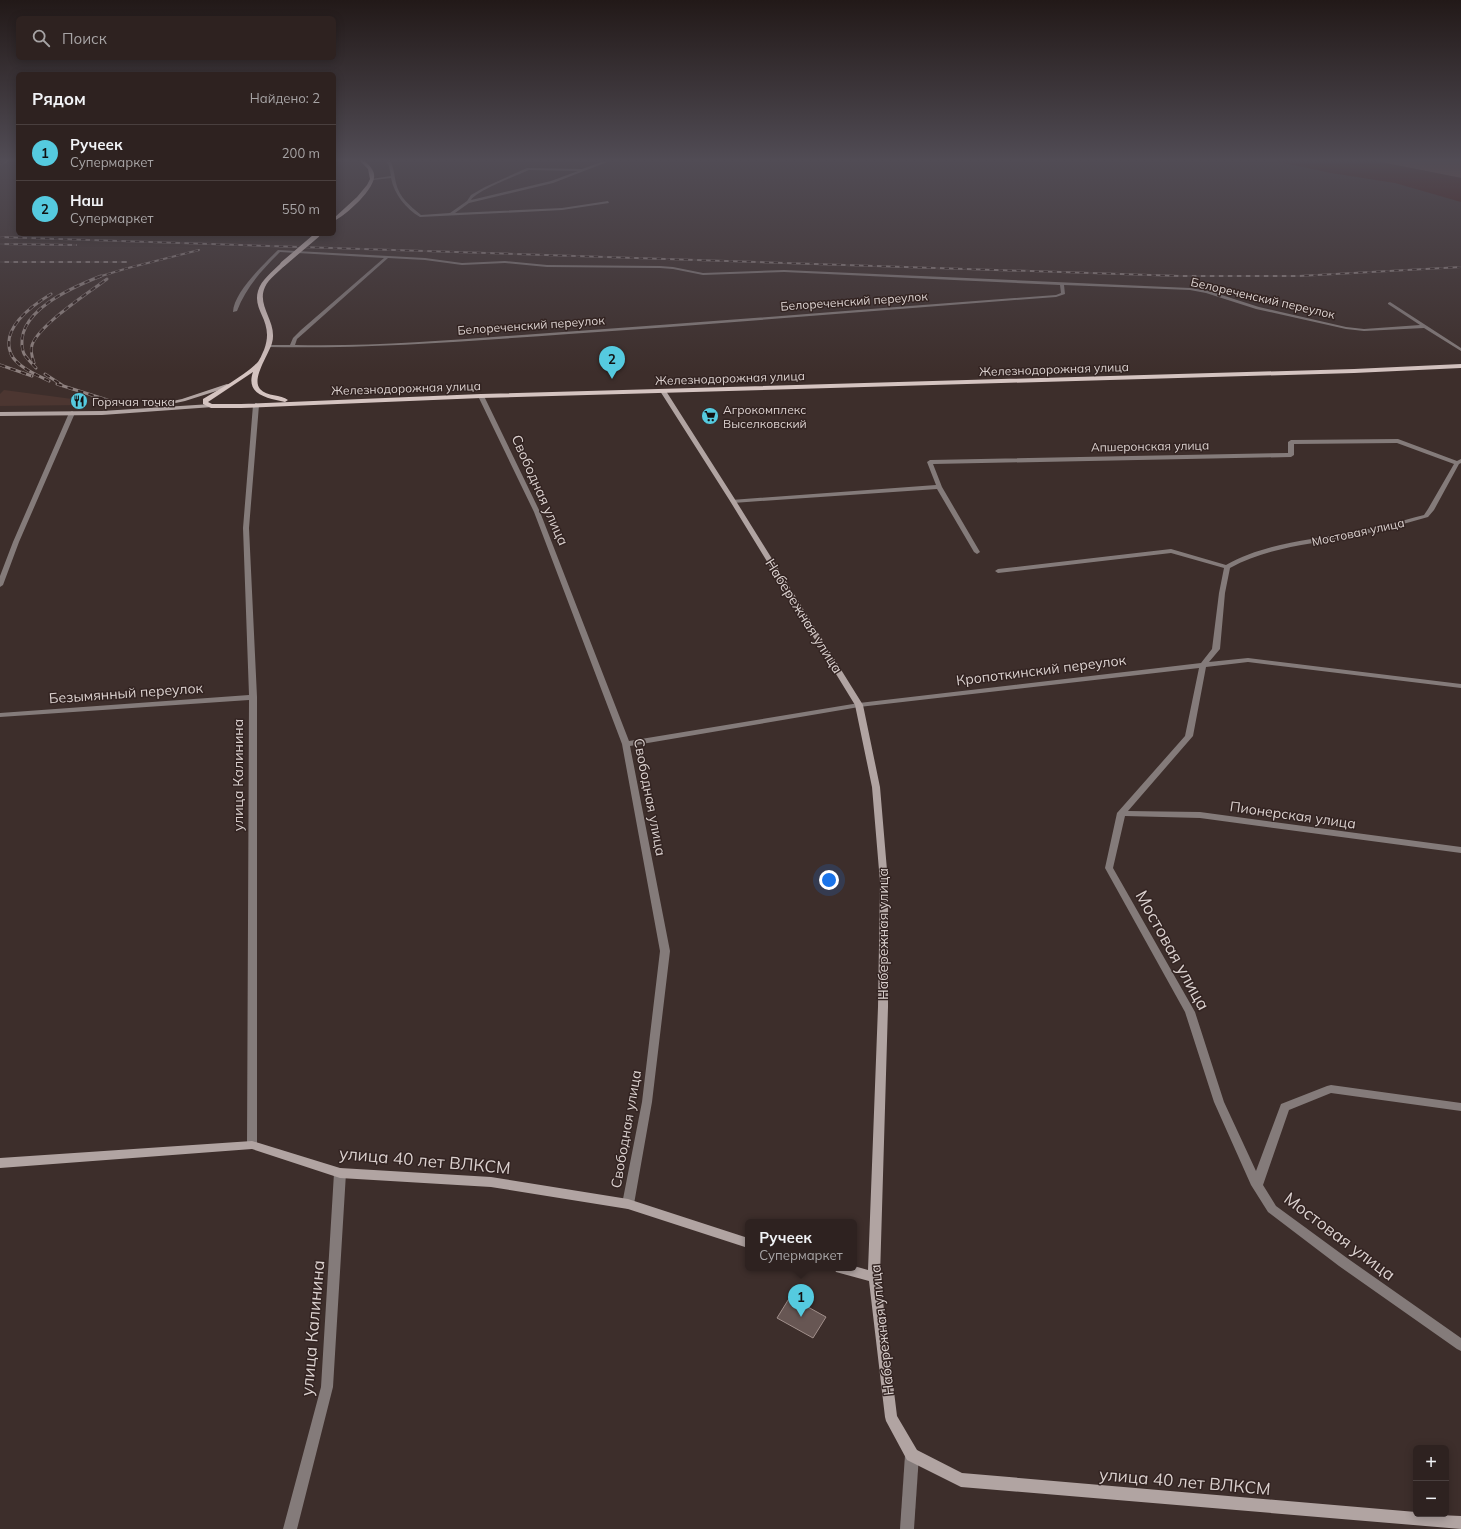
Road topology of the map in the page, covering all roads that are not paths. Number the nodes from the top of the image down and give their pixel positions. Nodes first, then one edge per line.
1 (315, 236) edge
2 (386, 258) junction
3 (1062, 284) junction
4 (1390, 304) dead end
5 (235, 311) dead end
6 (1426, 326) junction
7 (268, 346) junction
8 (292, 346) junction
9 (1461, 350) edge
10 (258, 365) junction
11 (1461, 366) edge
12 (253, 378) junction
13 (228, 386) junction
14 (663, 391) junction
15 (481, 396) junction
16 (254, 400) junction
17 (317, 402) junction
18 (211, 406) junction
19 (73, 413) junction
20 (0, 414) edge
21 (1459, 462) edge
22 (939, 487) junction
23 (734, 501) junction
24 (977, 552) dead end
25 (1227, 567) junction
26 (998, 571) dead end
27 (0, 585) edge
28 (1203, 665) junction
29 (1461, 686) edge
30 (253, 696) junction
31 (859, 705) junction
32 (0, 715) edge
33 (626, 744) junction
34 (1121, 813) junction
35 (1461, 850) edge
36 (1461, 1107) edge
37 (252, 1145) junction
38 (0, 1163) edge
39 (340, 1173) junction
40 (1257, 1185) junction
41 (628, 1204) junction
42 (745, 1243) edge
43 (851, 1271) edge
44 (874, 1277) junction
45 (1461, 1345) edge
46 (912, 1455) junction
47 (1461, 1523) edge
48 (290, 1529) edge
49 (907, 1529) edge

1 - 7 main road, bridge
2 - 3 street
2 - 5 street
2 - 8 street
3 - 6 street, Белореченский переулок
3 - 8 street, Белореченский переулок
4 - 6 street
6 - 9 street
7 - 8 street, Белореченский переулок
7 - 10 main road, улица Калинина
10 - 12 main road, улица Калинина
10 - 13 main road, улица Калинина
11 - 14 main road, Железнодорожная улица
12 - 16 main road, улица Калинина
12 - 17 main road
13 - 18 main road, улица Калинина
13 - 19 street, улица Калинина
14 - 15 main road, Железнодорожная улица
14 - 23 street, Набережная улица
15 - 17 main road, Железнодорожная улица
15 - 33 street, Свободная улица
16 - 17 main road, Железнодорожная улица
16 - 18 main road
16 - 30 street, улица Калинина
18 - 19 street
19 - 20 street
19 - 27 street
21 - 22 street, Апшеронская улица
21 - 25 street, Мостовая улица
22 - 23 street
22 - 24 street, Апшеронская улица
23 - 31 street, Набережная улица
25 - 26 street
25 - 28 street, Мостовая улица
28 - 29 street, Кропоткинский переулок
28 - 31 street, Кропоткинский переулок
28 - 34 street, Мостовая улица
30 - 32 street, Безымянный переулок
30 - 37 street, улица Калинина
31 - 33 street, Кропоткинский переулок
31 - 44 street, Набережная улица
33 - 41 street, Свободная улица
34 - 35 street, Пионерская улица
34 - 40 street, Мостовая улица
36 - 40 street
37 - 38 street, улица 40 лет ВЛКСМ
37 - 39 street, улица 40 лет ВЛКСМ
39 - 41 street, улица 40 лет ВЛКСМ
39 - 48 street, улица Калинина
40 - 45 street, Мостовая улица
41 - 42 street, улица 40 лет ВЛКСМ
43 - 44 street
44 - 46 street, Набережная улица
46 - 47 street, улица 40 лет ВЛКСМ
46 - 49 street

